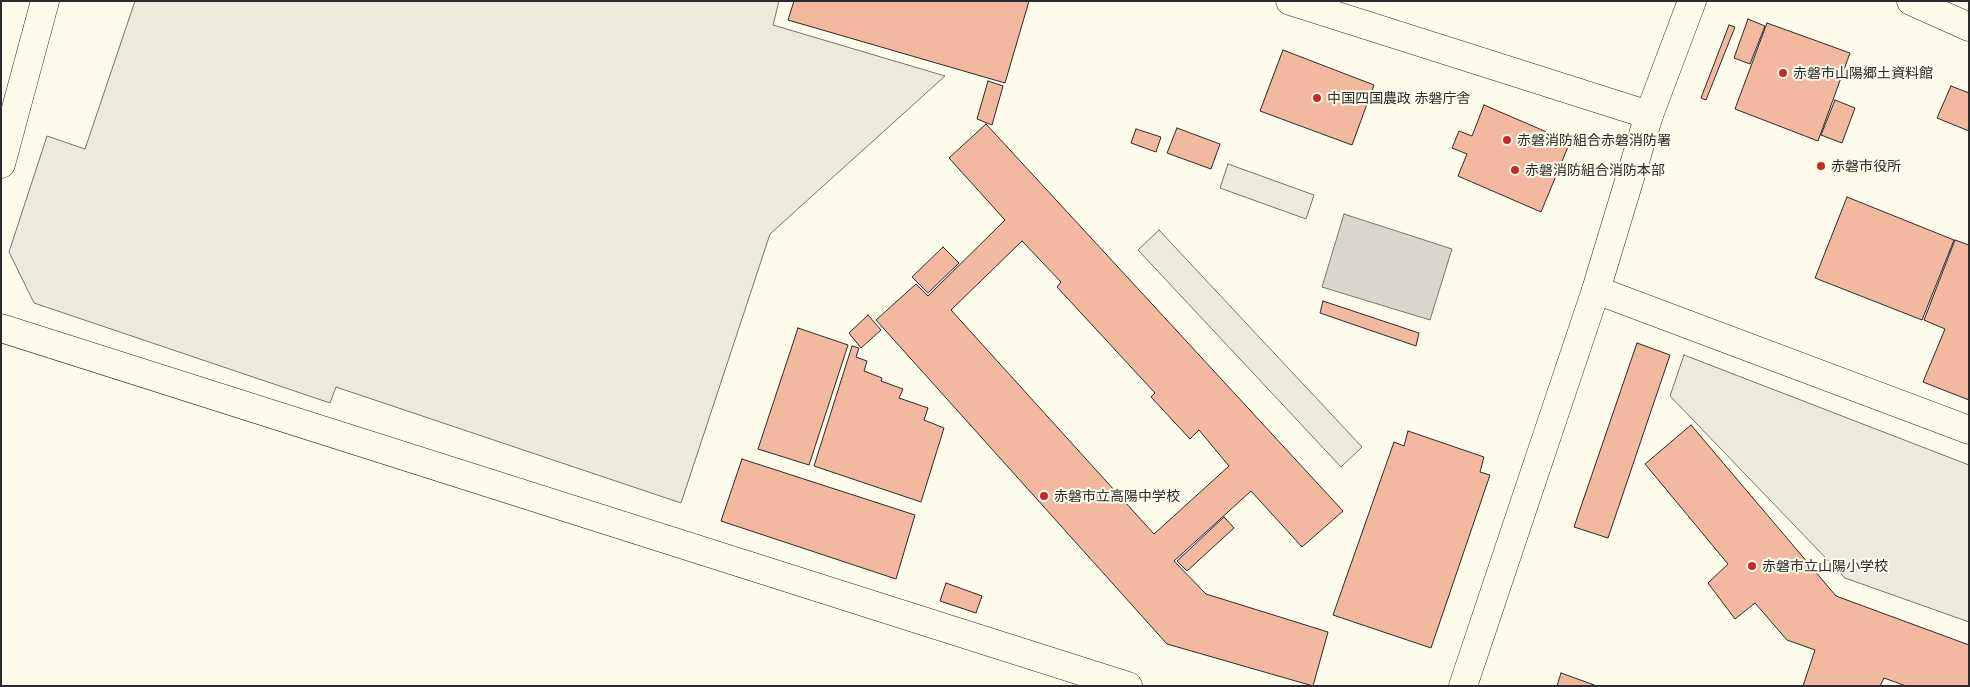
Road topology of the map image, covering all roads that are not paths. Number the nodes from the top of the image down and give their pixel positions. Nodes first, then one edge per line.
1 (45, 1) edge
2 (1290, 1) edge
3 (1692, 1) edge
4 (1911, 1) edge
5 (1969, 27) edge
6 (1649, 115) junction
7 (1, 164) edge
8 (1596, 290) junction
9 (1, 328) edge
10 (1969, 430) edge
11 (1128, 686) edge
12 (1463, 686) edge

1 - 7 street
2 - 6 street
3 - 6 street
4 - 5 street
6 - 8 street
8 - 10 street
8 - 12 street
9 - 11 street

